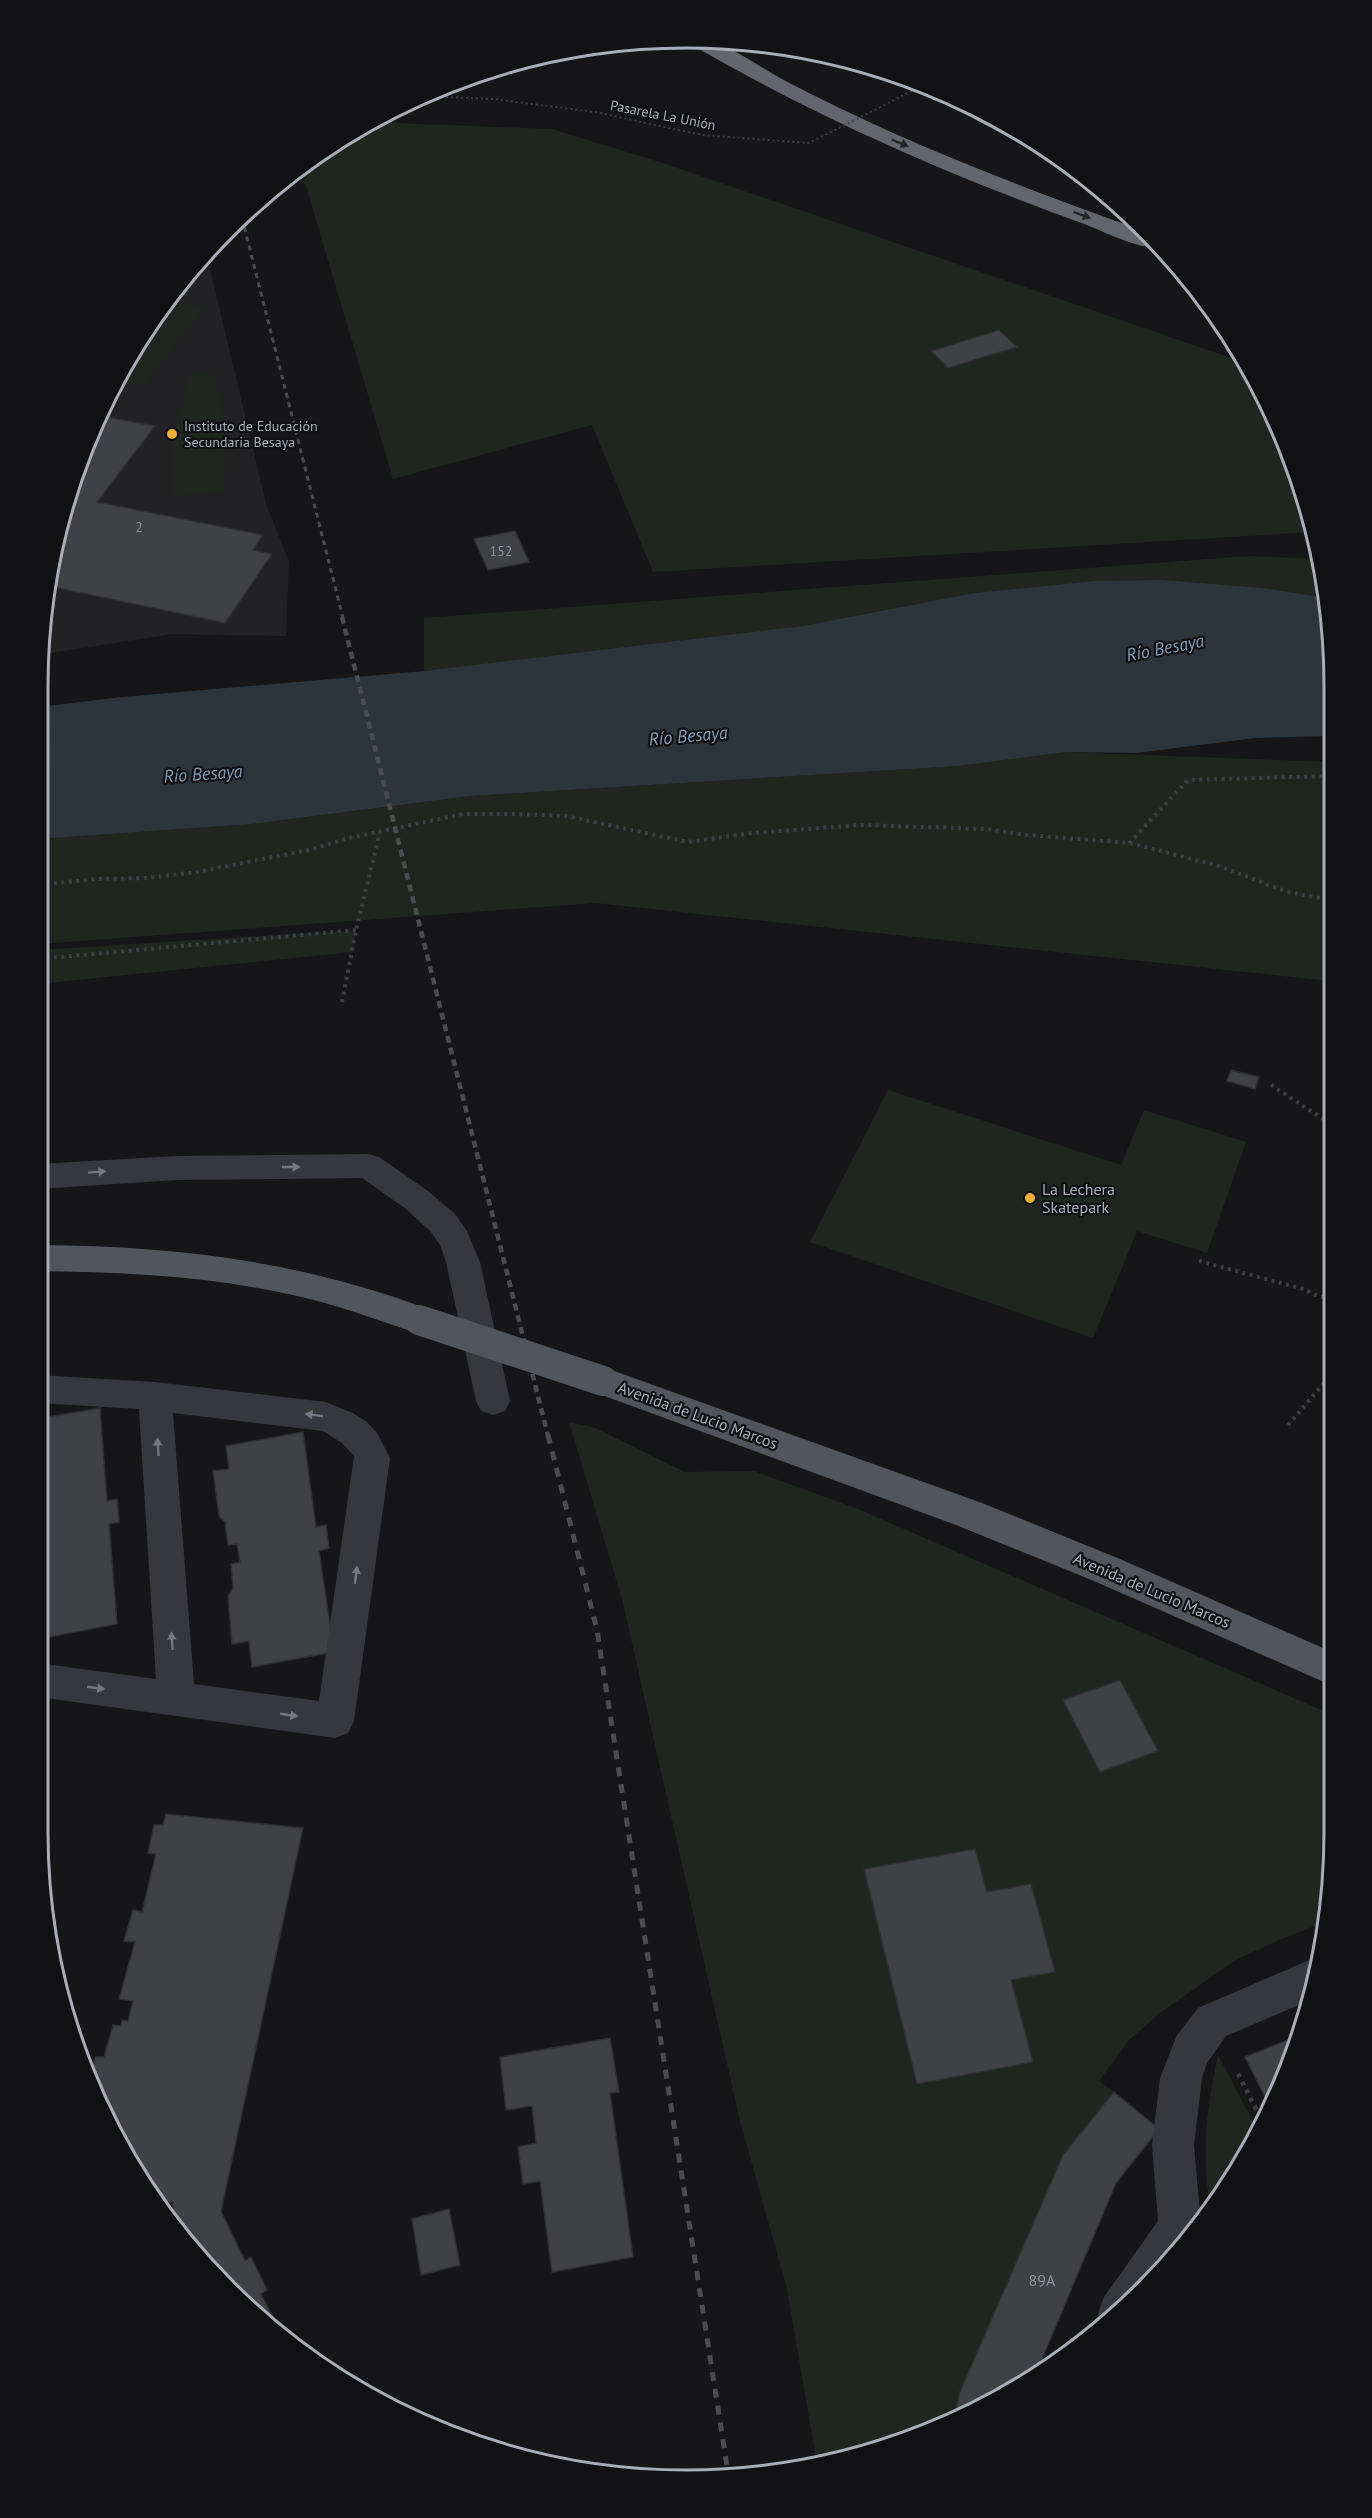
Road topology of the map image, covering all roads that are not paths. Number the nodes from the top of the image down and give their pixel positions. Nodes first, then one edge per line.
1 (697, 48) edge
2 (713, 49) edge
3 (871, 131) junction
4 (1138, 236) edge
5 (48, 1176) edge
6 (48, 1258) edge
7 (48, 1390) edge
8 (155, 1396) junction
9 (493, 1401) dead end
10 (1324, 1666) edge
11 (48, 1681) edge
12 (176, 1700) junction
13 (1306, 1981) edge
14 (1184, 2231) edge

1 - 3 highway
2 - 3 highway
3 -> 4 highway
5 -> 9 street
6 - 10 main road, Avenida de Lucio Marcos, bridge
7 - 8 street
12 -> 8 street
12 -> 8 street
11 -> 12 street
13 - 14 street

